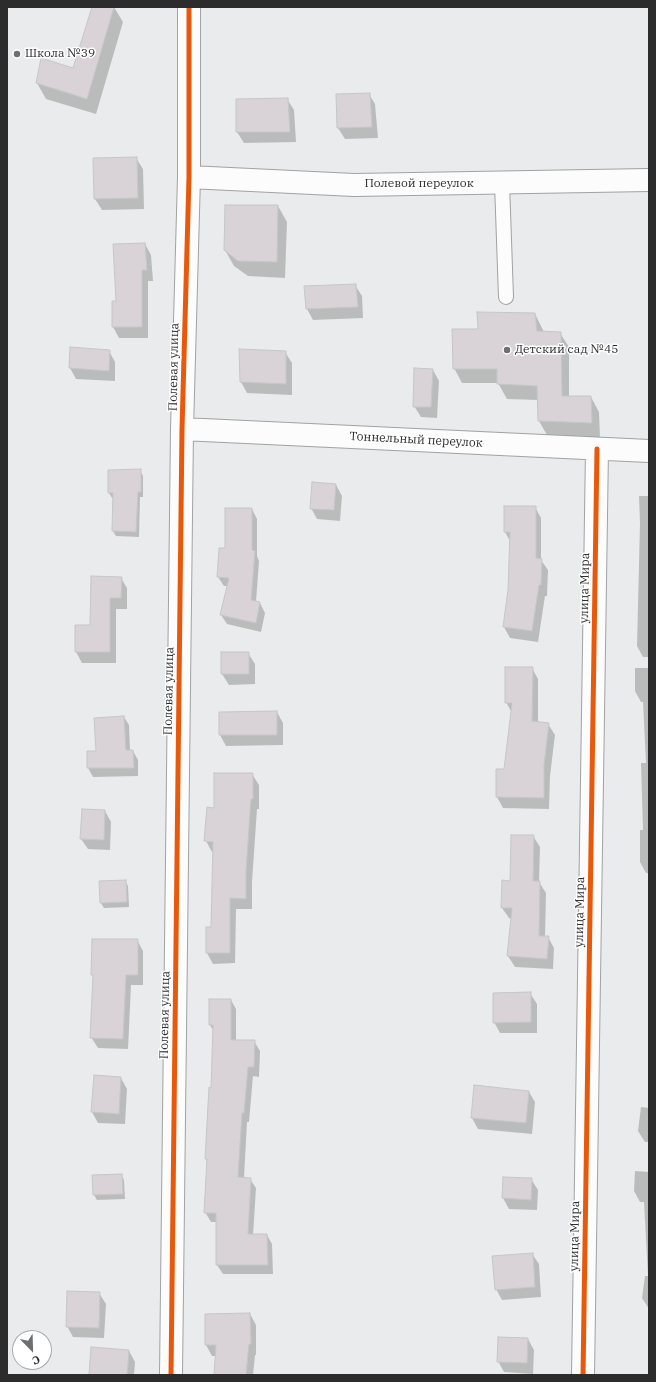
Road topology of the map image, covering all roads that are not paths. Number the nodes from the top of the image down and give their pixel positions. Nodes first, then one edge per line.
1 (189, 7) edge
2 (188, 177) junction
3 (649, 180) edge
4 (502, 183) junction
5 (506, 297) dead end
6 (182, 430) junction
7 (597, 449) junction
8 (649, 451) edge
9 (171, 1375) edge
10 (583, 1375) edge

1 - 2 street, Полевая улица
2 - 4 street, Полевой переулок
2 - 6 street, Полевая улица
3 - 4 street, Полевой переулок
4 - 5 lane
6 - 7 street, Тоннельный переулок
6 - 9 street, Полевая улица
7 - 8 street, Тоннельный переулок
7 - 10 street, улица Мира

